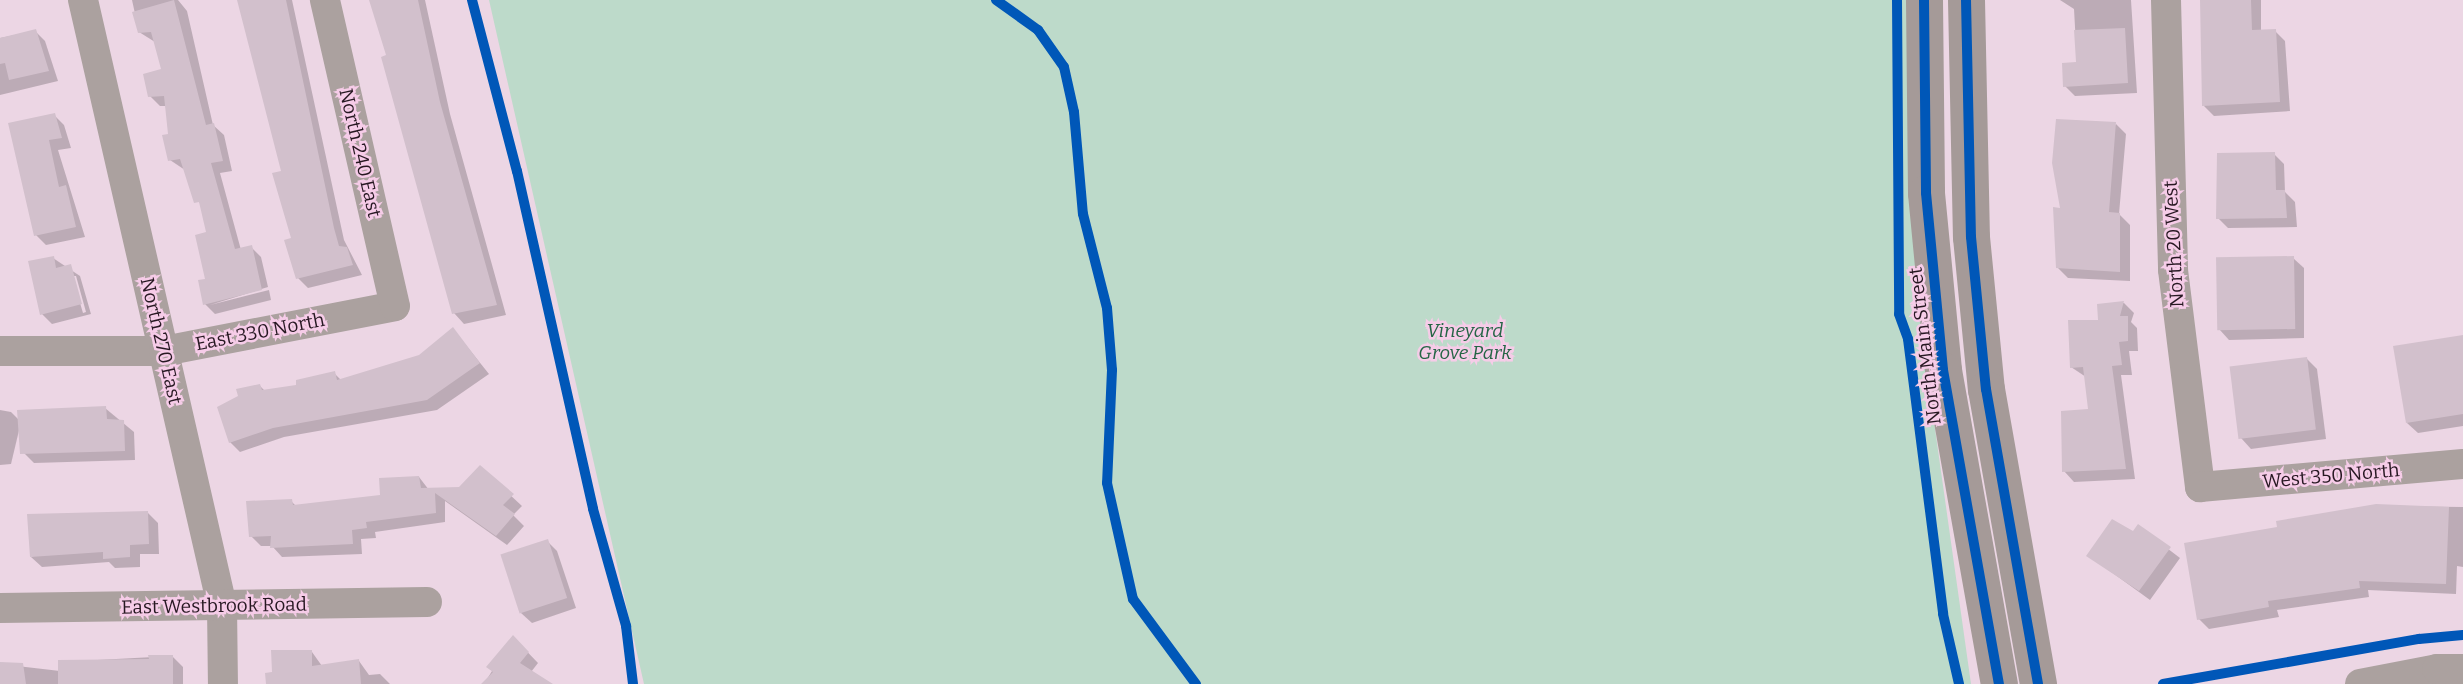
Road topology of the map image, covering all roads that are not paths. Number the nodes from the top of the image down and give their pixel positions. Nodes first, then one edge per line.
1 (83, 0) edge
2 (325, 0) edge
3 (1924, 0) edge
4 (1966, 0) edge
5 (2166, 0) edge
6 (395, 306) joint
7 (0, 351) edge
8 (163, 351) junction
9 (2463, 464) edge
10 (2200, 487) joint
11 (428, 602) dead end
12 (222, 606) junction
13 (0, 608) edge
14 (2463, 669) edge
15 (223, 684) edge
16 (1998, 684) edge
17 (2038, 684) edge
18 (2360, 684) edge

1 - 8 street, North 270 East
2 - 6 street, North 240 East
3 - 16 main road, North Main Street
4 - 17 main road
5 - 10 street, North 20 West
6 - 8 street, East 330 North
7 - 8 street, East 330 North
8 - 12 street, North 270 East
9 - 10 street, West 350 North
11 - 12 street, East Westbrook Road
12 - 13 street, East Westbrook Road
12 - 15 street, North 270 East
14 - 18 street

